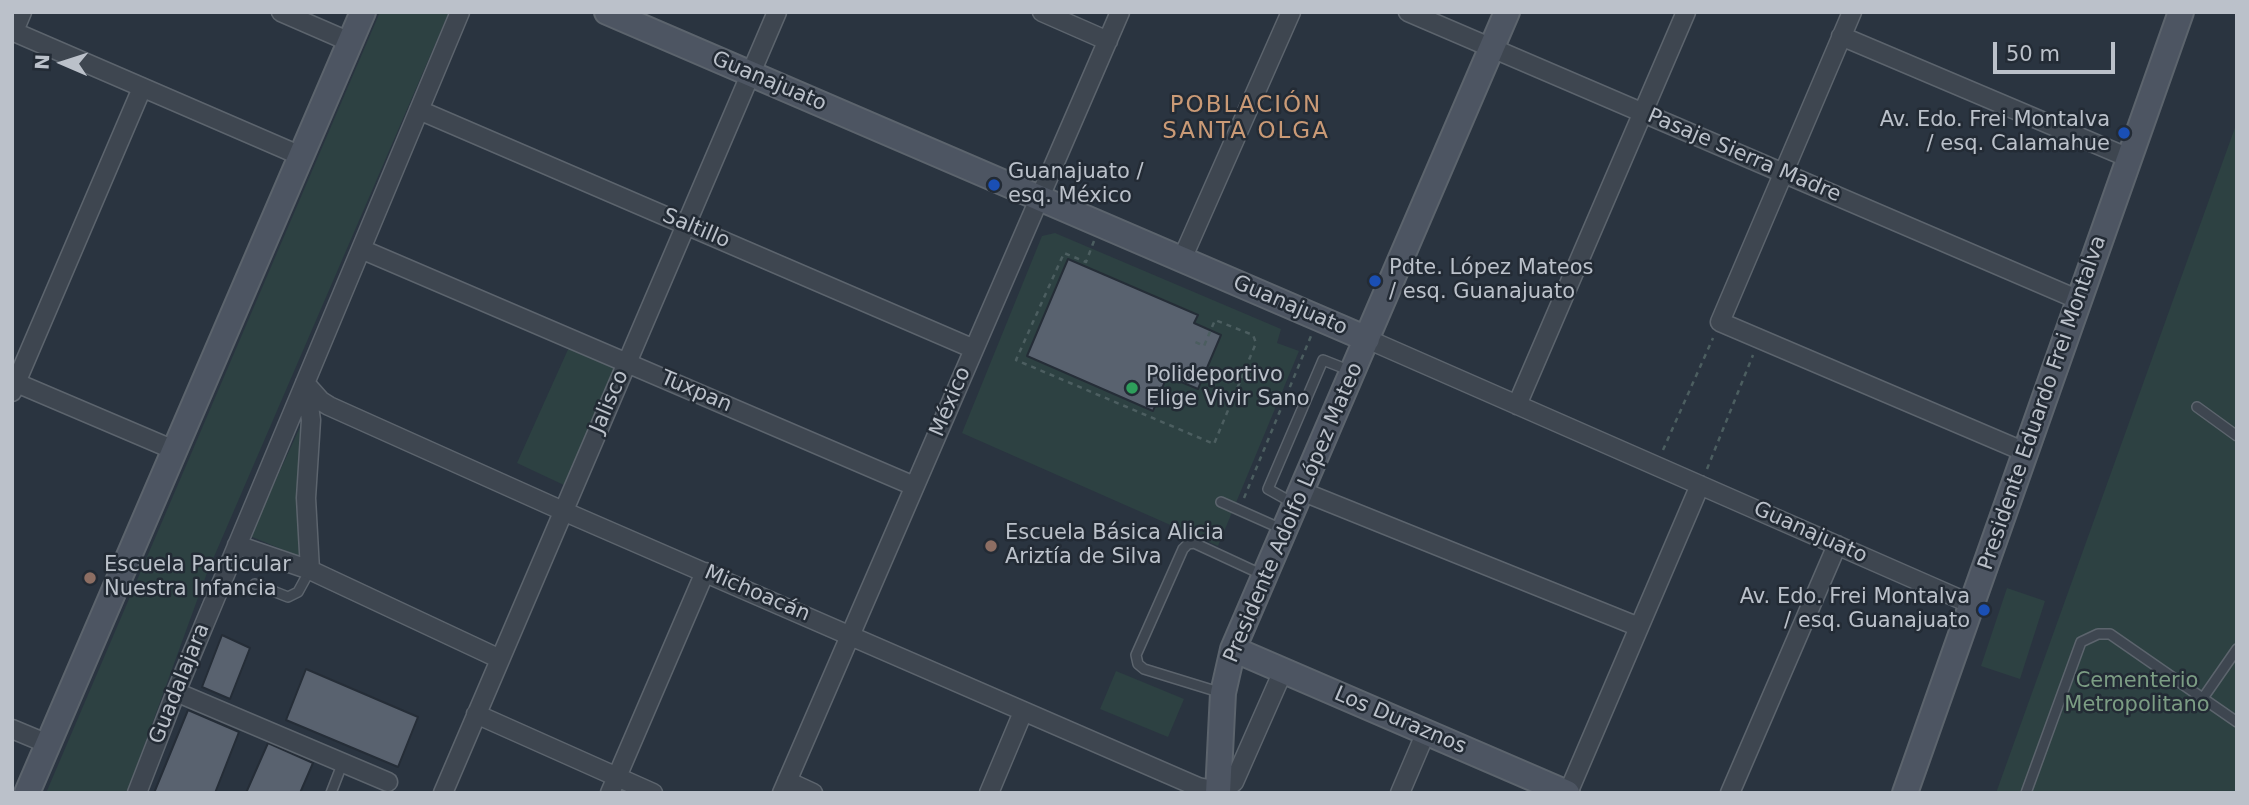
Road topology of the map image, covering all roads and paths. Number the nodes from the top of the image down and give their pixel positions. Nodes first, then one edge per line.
1 (22, 12) edge
2 (281, 12) edge
3 (363, 12) edge
4 (460, 12) edge
5 (607, 12) edge
6 (777, 12) edge
7 (1042, 12) edge
8 (1120, 12) edge
9 (1291, 12) edge
10 (1408, 12) edge
11 (1507, 12) edge
12 (1686, 12) edge
13 (1852, 12) edge
14 (2181, 12) edge
15 (13, 31) edge
16 (1841, 36) junction
17 (1108, 41) junction
18 (350, 42) junction
19 (1492, 48) junction
20 (750, 74) junction
21 (142, 88) junction
22 (419, 110) junction
23 (1643, 113) junction
24 (301, 156) junction
25 (2129, 158) junction
26 (1783, 173) junction
27 (1038, 198) junction
28 (686, 225) junction
29 (1096, 235) dead end
30 (361, 249) junction
31 (1182, 259) junction
32 (2079, 300) junction
33 (1720, 322) junction
34 (1314, 330) dead end
35 (1367, 339) junction
36 (1760, 339) junction
37 (1193, 341) dead end
38 (974, 349) junction
39 (627, 363) junction
40 (1352, 372) junction
41 (305, 383) junction
42 (14, 385) edge
43 (1517, 405) junction
44 (2197, 407) dead end
45 (2237, 436) edge
46 (174, 450) junction
47 (2025, 452) junction
48 (1656, 466) junction
49 (1700, 485) junction
50 (914, 486) junction
51 (1299, 497) junction
52 (1221, 502) dead end
53 (1239, 510) junction
54 (563, 511) junction
55 (1285, 530) junction
56 (237, 545) junction
57 (1837, 545) junction
58 (310, 570) junction
59 (705, 572) junction
60 (1265, 576) junction
61 (255, 583) dead end
62 (1971, 604) junction
63 (1639, 627) junction
64 (850, 634) junction
65 (1233, 649) junction
66 (2237, 649) edge
67 (500, 659) junction
68 (1283, 671) junction
69 (176, 692) junction
70 (1223, 693) junction
71 (2203, 698) junction
72 (1023, 712) junction
73 (476, 714) junction
74 (2237, 722) edge
75 (12, 729) edge
76 (1426, 732) junction
77 (48, 744) junction
78 (343, 762) junction
79 (388, 782) dead end
80 (613, 785) edge
81 (785, 787) edge
82 (1218, 792) edge
83 (27, 793) edge
84 (136, 793) edge
85 (331, 793) edge
86 (443, 793) edge
87 (653, 793) edge
88 (813, 793) edge
89 (989, 793) edge
90 (1400, 793) edge
91 (1568, 793) edge
92 (1730, 793) edge
93 (1905, 793) edge
94 (2026, 793) edge

1 - 15 street
2 - 18 street
3 - 18 street
4 - 22 street, Guadalajara
5 - 20 street, Guanajuato
6 - 20 street, Jalisco
7 - 17 street
8 - 17 street, México
9 - 31 street
10 - 19 street, Pasaje Sierra Madre
11 - 19 street, Presidente Adolfo López Mateo
12 - 23 street
13 - 16 street
14 - 25 street, Presidente Eduardo Frei Montalva
15 - 21 street
16 - 25 street
16 - 26 street
17 - 27 street, México
18 - 24 street
19 - 23 street, Pasaje Sierra Madre
19 - 35 street, Presidente Adolfo López Mateo
20 - 27 street, Guanajuato
20 - 28 street, Jalisco
21 - 24 street
21 - 42 street
22 - 28 street, Saltillo
22 - 30 street, Guadalajara
23 - 26 street, Pasaje Sierra Madre
23 - 43 street
24 - 46 street
25 - 32 street, Presidente Eduardo Frei Montalva
26 - 32 street, Pasaje Sierra Madre
26 - 33 street
27 - 31 street, Guanajuato
27 - 38 street, México
28 - 38 street, Saltillo
28 - 39 street, Jalisco
29 - 37 path
30 - 39 street, Tuxpan
30 - 41 street, Guadalajara
31 - 35 street, Guanajuato
32 - 47 street, Presidente Eduardo Frei Montalva
33 - 36 street
33 - 48 path
34 - 53 path
35 - 40 street, Presidente Adolfo López Mateo
35 - 43 street, Guanajuato
36 - 47 street
36 - 49 path
38 - 50 street, México
39 - 50 street, Tuxpan
39 - 54 street, Jalisco
40 - 51 street, Presidente Adolfo López Mateo
40 - 51 lane
41 - 54 street, Michoacán
41 - 56 street, Guadalajara
41 - 58 street
42 - 46 street
43 - 48 street, Guanajuato
44 - 45 lane
46 - 77 street
47 - 62 street, Presidente Eduardo Frei Montalva
48 - 49 street, Guanajuato
49 - 57 street, Guanajuato
49 - 63 street
50 - 64 street, México
51 - 55 street, Presidente Adolfo López Mateo
51 - 63 street
52 - 53 lane
53 - 55 lane
54 - 59 street, Michoacán
54 - 67 street, Jalisco
55 - 60 street, Presidente Adolfo López Mateo
56 - 58 street
56 - 69 street, Guadalajara
57 - 62 street, Guanajuato
57 - 92 street
58 - 61 lane
58 - 67 street
59 - 64 street, Michoacán
59 - 80 street
60 - 65 street, Presidente Adolfo López Mateo
60 - 70 lane
62 - 93 street, Presidente Eduardo Frei Montalva
63 - 91 street
64 - 72 street, Michoacán
64 - 81 street, México
65 - 68 street, Los Duraznos
65 - 70 street, Presidente Adolfo López Mateo
66 - 71 lane
67 - 73 street, Jalisco
68 - 76 street, Los Duraznos
68 - 82 street
69 - 78 street
69 - 84 street, Guadalajara
70 - 82 street, Presidente Adolfo López Mateo
71 - 74 lane
71 - 94 lane
72 - 82 street, Michoacán
72 - 89 street
73 - 80 street
73 - 86 street, Jalisco
75 - 77 street
76 - 90 street
76 - 91 street, Los Duraznos
77 - 83 street
78 - 79 street
78 - 85 lane
80 - 87 street
81 - 88 street

